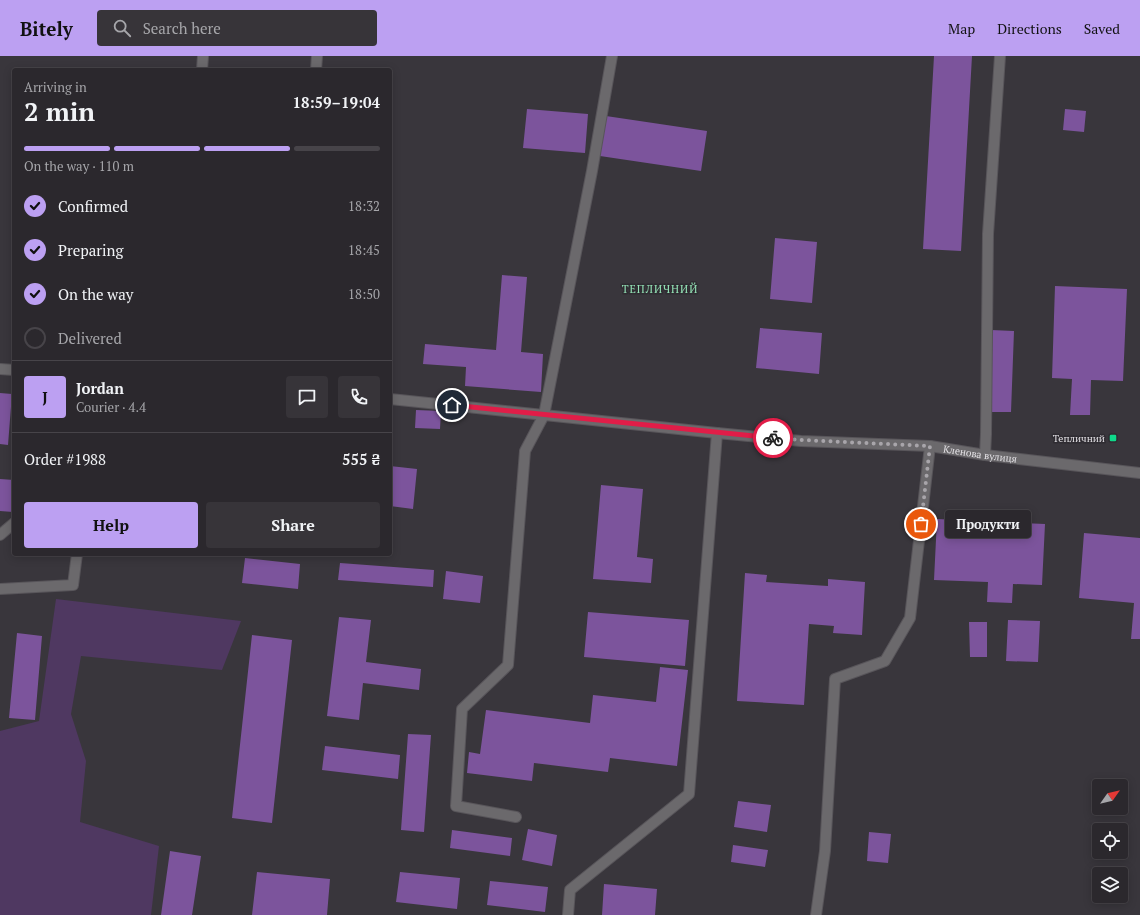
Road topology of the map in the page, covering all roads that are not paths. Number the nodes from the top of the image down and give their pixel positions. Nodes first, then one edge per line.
1 (203, 56) edge
2 (317, 56) edge
3 (612, 56) edge
4 (1000, 56) edge
5 (202, 68) edge
6 (316, 68) edge
7 (0, 369) edge
8 (12, 370) edge
9 (392, 399) edge
10 (544, 415) junction
11 (717, 433) junction
12 (930, 446) junction
13 (985, 456) junction
14 (1140, 473) edge
15 (12, 525) edge
16 (0, 535) edge
17 (77, 556) edge
18 (0, 589) edge
19 (516, 817) dead end
20 (568, 915) edge
21 (816, 915) edge

1 - 5 street
2 - 6 street
3 - 10 street
4 - 13 street
7 - 8 street
9 - 10 street, Кленова вулиця
10 - 11 street, Кленова вулиця
10 - 19 street
11 - 12 street, Кленова вулиця
11 - 20 street
12 - 13 street, Кленова вулиця
12 - 21 street
13 - 14 street, Кленова вулиця
15 - 16 street
17 - 18 street

